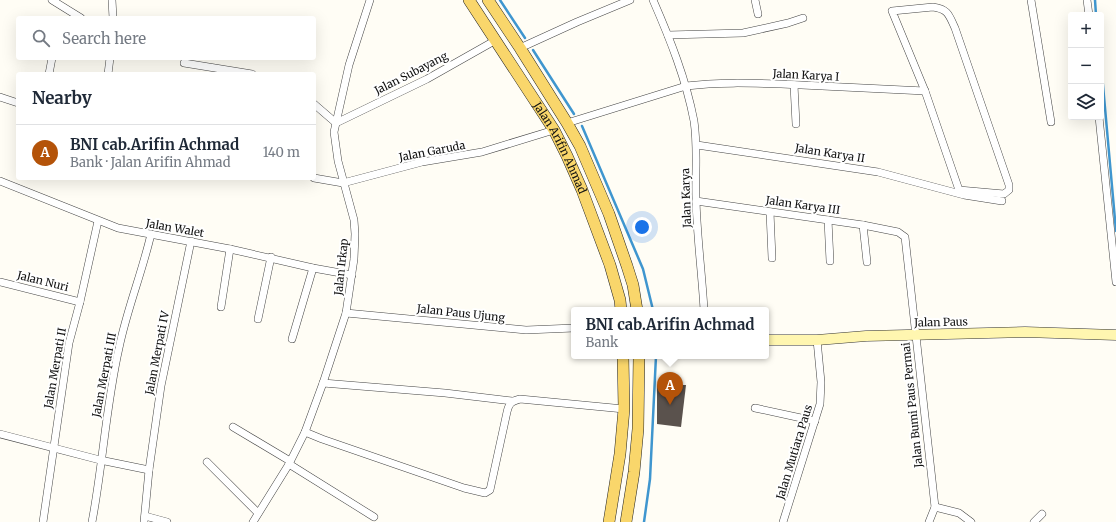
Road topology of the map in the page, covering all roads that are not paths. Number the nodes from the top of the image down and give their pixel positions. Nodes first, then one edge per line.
1 (52, 0) edge
2 (112, 0) edge
3 (370, 0) edge
4 (469, 0) edge
5 (488, 0) edge
6 (630, 0) edge
7 (653, 0) edge
8 (755, 0) edge
9 (1030, 0) edge
10 (1087, 0) edge
11 (1089, 12) edge
12 (758, 14) dead end
13 (78, 16) edge
14 (113, 16) edge
15 (804, 18) dead end
16 (668, 35) junction
17 (496, 40) junction
18 (520, 48) junction
19 (52, 60) edge
20 (110, 60) edge
21 (184, 63) dead end
22 (48, 72) edge
23 (108, 72) edge
24 (241, 72) edge
25 (794, 85) junction
26 (686, 86) junction
27 (925, 91) junction
28 (0, 97) edge
29 (16, 102) edge
30 (316, 106) edge
31 (1099, 120) edge
32 (1051, 122) dead end
33 (336, 123) junction
34 (567, 123) junction
35 (796, 124) dead end
36 (554, 130) junction
37 (696, 145) junction
38 (316, 178) edge
39 (0, 181) edge
40 (343, 183) junction
41 (1002, 201) dead end
42 (696, 202) junction
43 (770, 212) junction
44 (98, 220) junction
45 (828, 220) junction
46 (863, 225) junction
47 (151, 234) junction
48 (904, 237) joint
49 (191, 241) junction
50 (230, 249) junction
51 (271, 257) junction
52 (772, 258) dead end
53 (830, 261) dead end
54 (867, 262) dead end
55 (313, 268) junction
56 (352, 275) junction
57 (0, 282) edge
58 (1116, 282) edge
59 (80, 302) junction
60 (221, 307) dead end
61 (620, 307) edge
62 (637, 307) edge
63 (704, 307) edge
64 (346, 313) junction
65 (258, 319) dead end
66 (571, 328) edge
67 (915, 335) junction
68 (1116, 335) edge
69 (292, 339) dead end
70 (769, 340) edge
71 (817, 340) junction
72 (623, 359) edge
73 (640, 359) edge
74 (323, 384) junction
75 (512, 401) junction
76 (755, 408) dead end
77 (624, 409) junction
78 (815, 421) junction
79 (234, 427) dead end
80 (305, 432) junction
81 (0, 434) edge
82 (54, 447) junction
83 (100, 460) junction
84 (207, 462) dead end
85 (289, 463) junction
86 (149, 470) junction
87 (935, 507) junction
88 (258, 513) junction
89 (1042, 514) dead end
90 (374, 517) dead end
91 (145, 519) edge
92 (43, 522) edge
93 (92, 522) edge
94 (167, 522) edge
95 (253, 522) edge
96 (609, 522) edge
97 (626, 522) edge
98 (783, 522) edge
99 (929, 522) edge
100 (971, 522) edge
101 (1034, 522) edge

1 - 13 street
2 - 14 street
3 - 33 street, Jalan Irkap
4 - 17 main road, Jalan Arifin Ahmad
5 - 18 main road, Jalan Arifin Ahmad
6 - 18 street
7 - 16 street, Jalan Karya
8 - 12 street
9 - 32 street
10 - 11 street
15 - 16 street
16 - 26 street, Jalan Karya
17 - 33 street, Jalan Subayang
17 - 36 main road, Jalan Arifin Ahmad
18 - 34 main road, Jalan Arifin Ahmad
19 - 22 street
20 - 23 street
21 - 24 street
25 - 26 street, Jalan Karya I
25 - 27 street, Jalan Karya I
25 - 35 street
26 - 34 street
26 - 37 street, Jalan Karya
27 - 27 street
28 - 29 street
30 - 33 street
31 - 58 street
33 - 40 street, Jalan Irkap
34 - 62 main road, Jalan Arifin Ahmad
36 - 40 street, Jalan Garuda
36 - 61 main road, Jalan Arifin Ahmad
37 - 41 street, Jalan Karya II
37 - 42 street, Jalan Karya
38 - 40 street, Jalan Garuda
39 - 44 street, Jalan Walet
40 - 56 street, Jalan Irkap
42 - 43 street, Jalan Karya III
42 - 63 street, Jalan Karya
43 - 45 street, Jalan Karya III
43 - 52 street
44 - 47 street, Jalan Walet
44 - 59 street, Jalan Merpati II
45 - 46 street, Jalan Karya III
45 - 53 street
46 - 48 street, Jalan Karya III
46 - 54 street
47 - 49 street, Jalan Walet
47 - 83 street, Jalan Merpati III
48 - 67 street, Jalan Bumi Paus Permai
49 - 50 street, Jalan Walet
49 - 86 street, Jalan Merpati IV
50 - 51 street, Jalan Walet
50 - 60 street
51 - 55 street, Jalan Walet
51 - 65 street
55 - 56 street, Jalan Walet
55 - 69 street
56 - 64 street, Jalan Irkap
57 - 59 street, Jalan Nuri
59 - 82 street, Jalan Merpati II
64 - 66 street, Jalan Paus Ujung
64 - 74 street, Jalan Irkap
67 - 68 main road, Jalan Paus
67 - 71 main road, Jalan Paus
67 - 87 street, Jalan Bumi Paus Permai
70 - 71 main road, Jalan Paus
71 - 78 street, Jalan Mutiara Paus
72 - 77 main road
73 - 97 main road
74 - 75 street
74 - 80 street, Jalan Irkap
75 - 77 street
75 - 80 street
76 - 78 street
77 - 96 main road
78 - 98 street, Jalan Mutiara Paus
79 - 85 street
80 - 85 street, Jalan Irkap
81 - 82 street
82 - 83 street
82 - 92 street, Jalan Merpati II
83 - 86 street
83 - 93 street, Jalan Merpati III
84 - 88 street
85 - 88 street, Jalan Irkap
85 - 90 street
86 - 91 street, Jalan Merpati IV
87 - 99 street, Jalan Bumi Paus Permai
87 - 100 street
88 - 95 street, Jalan Irkap
89 - 101 street
91 - 94 street

